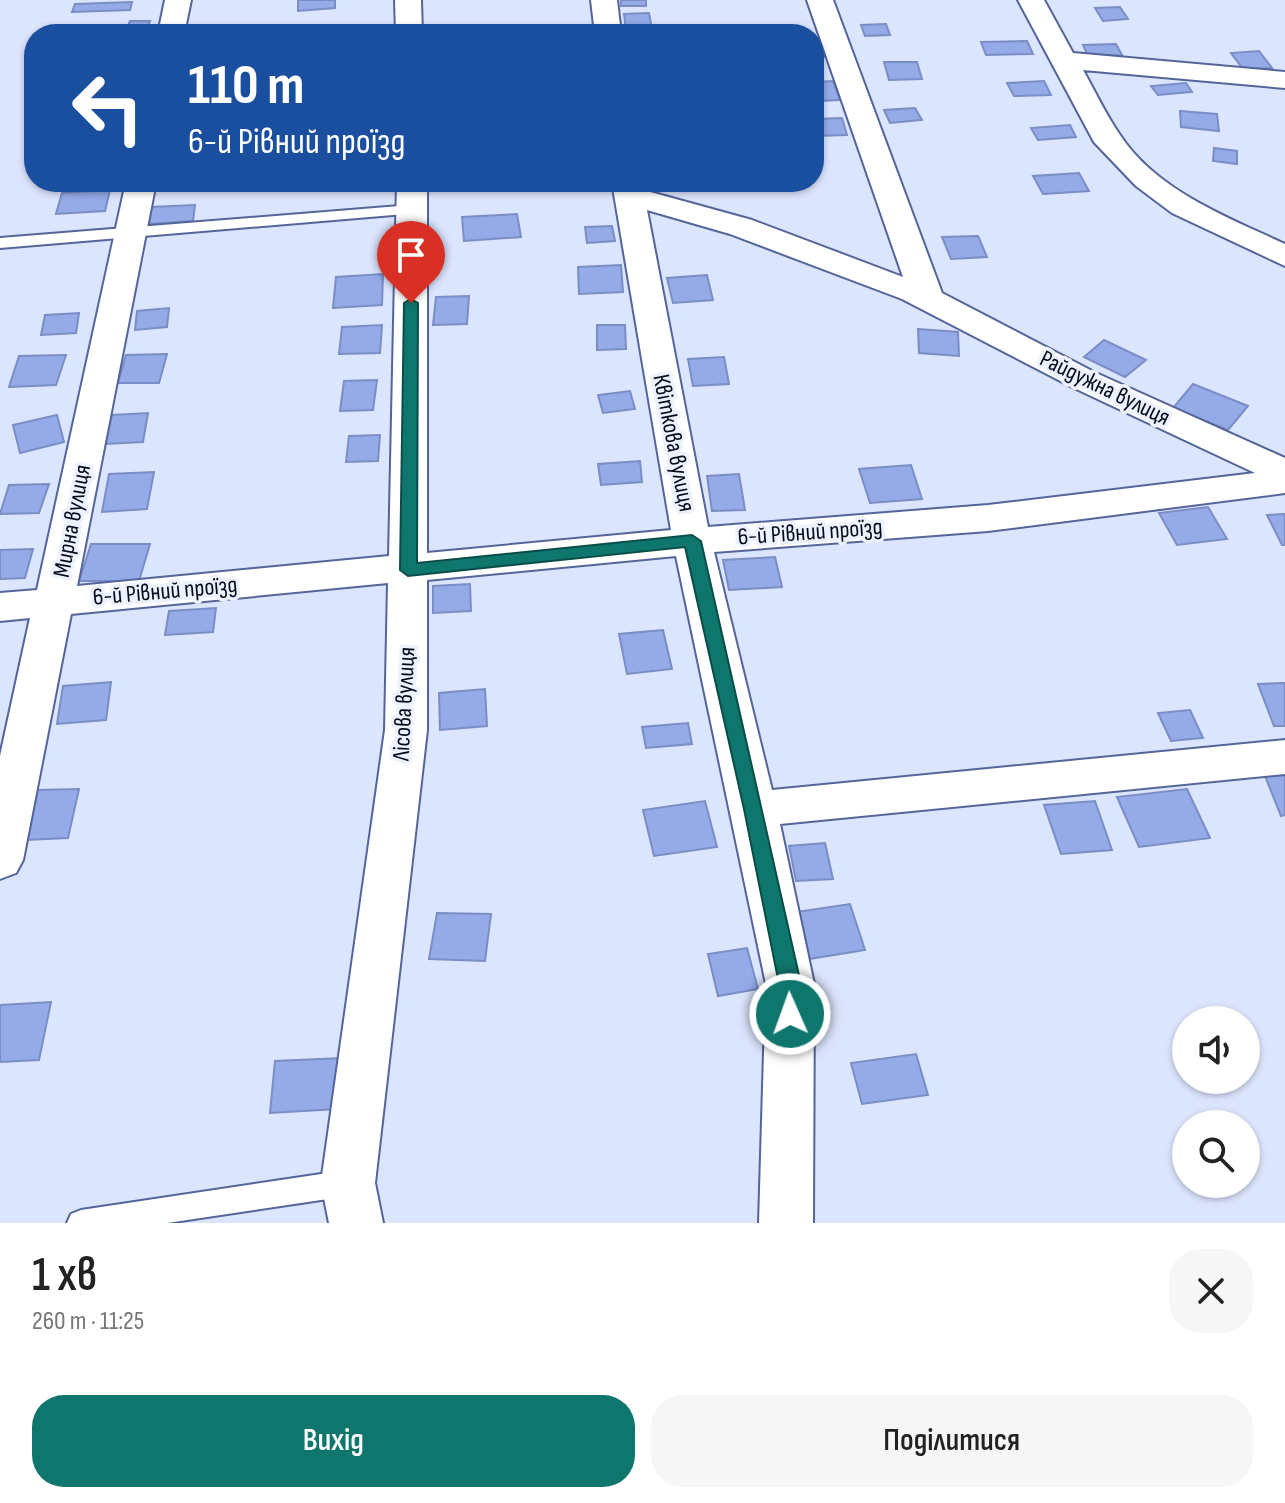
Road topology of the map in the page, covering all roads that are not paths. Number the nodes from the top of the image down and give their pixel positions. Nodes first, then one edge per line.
1 (178, 0) edge
2 (408, 0) edge
3 (604, 0) edge
4 (820, 0) edge
5 (1031, 0) edge
6 (173, 24) edge
7 (409, 24) edge
8 (607, 24) edge
9 (1065, 60) junction
10 (1285, 80) edge
11 (139, 192) edge
12 (629, 192) edge
13 (640, 192) edge
14 (412, 196) edge
15 (130, 233) junction
16 (0, 243) edge
17 (1285, 256) edge
18 (927, 298) junction
19 (1285, 472) edge
20 (1285, 481) edge
21 (692, 541) junction
22 (408, 570) junction
23 (56, 601) junction
24 (0, 607) edge
25 (1285, 757) edge
26 (754, 809) junction
27 (0, 860) edge
28 (352, 1203) edge
29 (81, 1223) edge
30 (786, 1223) edge

1 - 6 street
2 - 7 street
3 - 8 street
4 - 18 street
5 - 9 street
9 - 10 street
9 - 17 street
11 - 15 street, Мирна вулиця
12 - 21 street, Квіткова вулиця
13 - 18 street, Райдужна вулиця
14 - 15 lane
14 - 22 street, Лісова вулиця
15 - 16 lane
15 - 23 street, Мирна вулиця
18 - 19 street, Райдужна вулиця
20 - 21 street, 6-й Рівний проїзд
21 - 22 street, 6-й Рівний проїзд
21 - 26 street, Квіткова вулиця
22 - 23 street, 6-й Рівний проїзд
22 - 28 street, Лісова вулиця
23 - 24 street, 6-й Рівний проїзд
23 - 27 street, Мирна вулиця
25 - 26 street
26 - 30 street, Квіткова вулиця
28 - 29 lane

